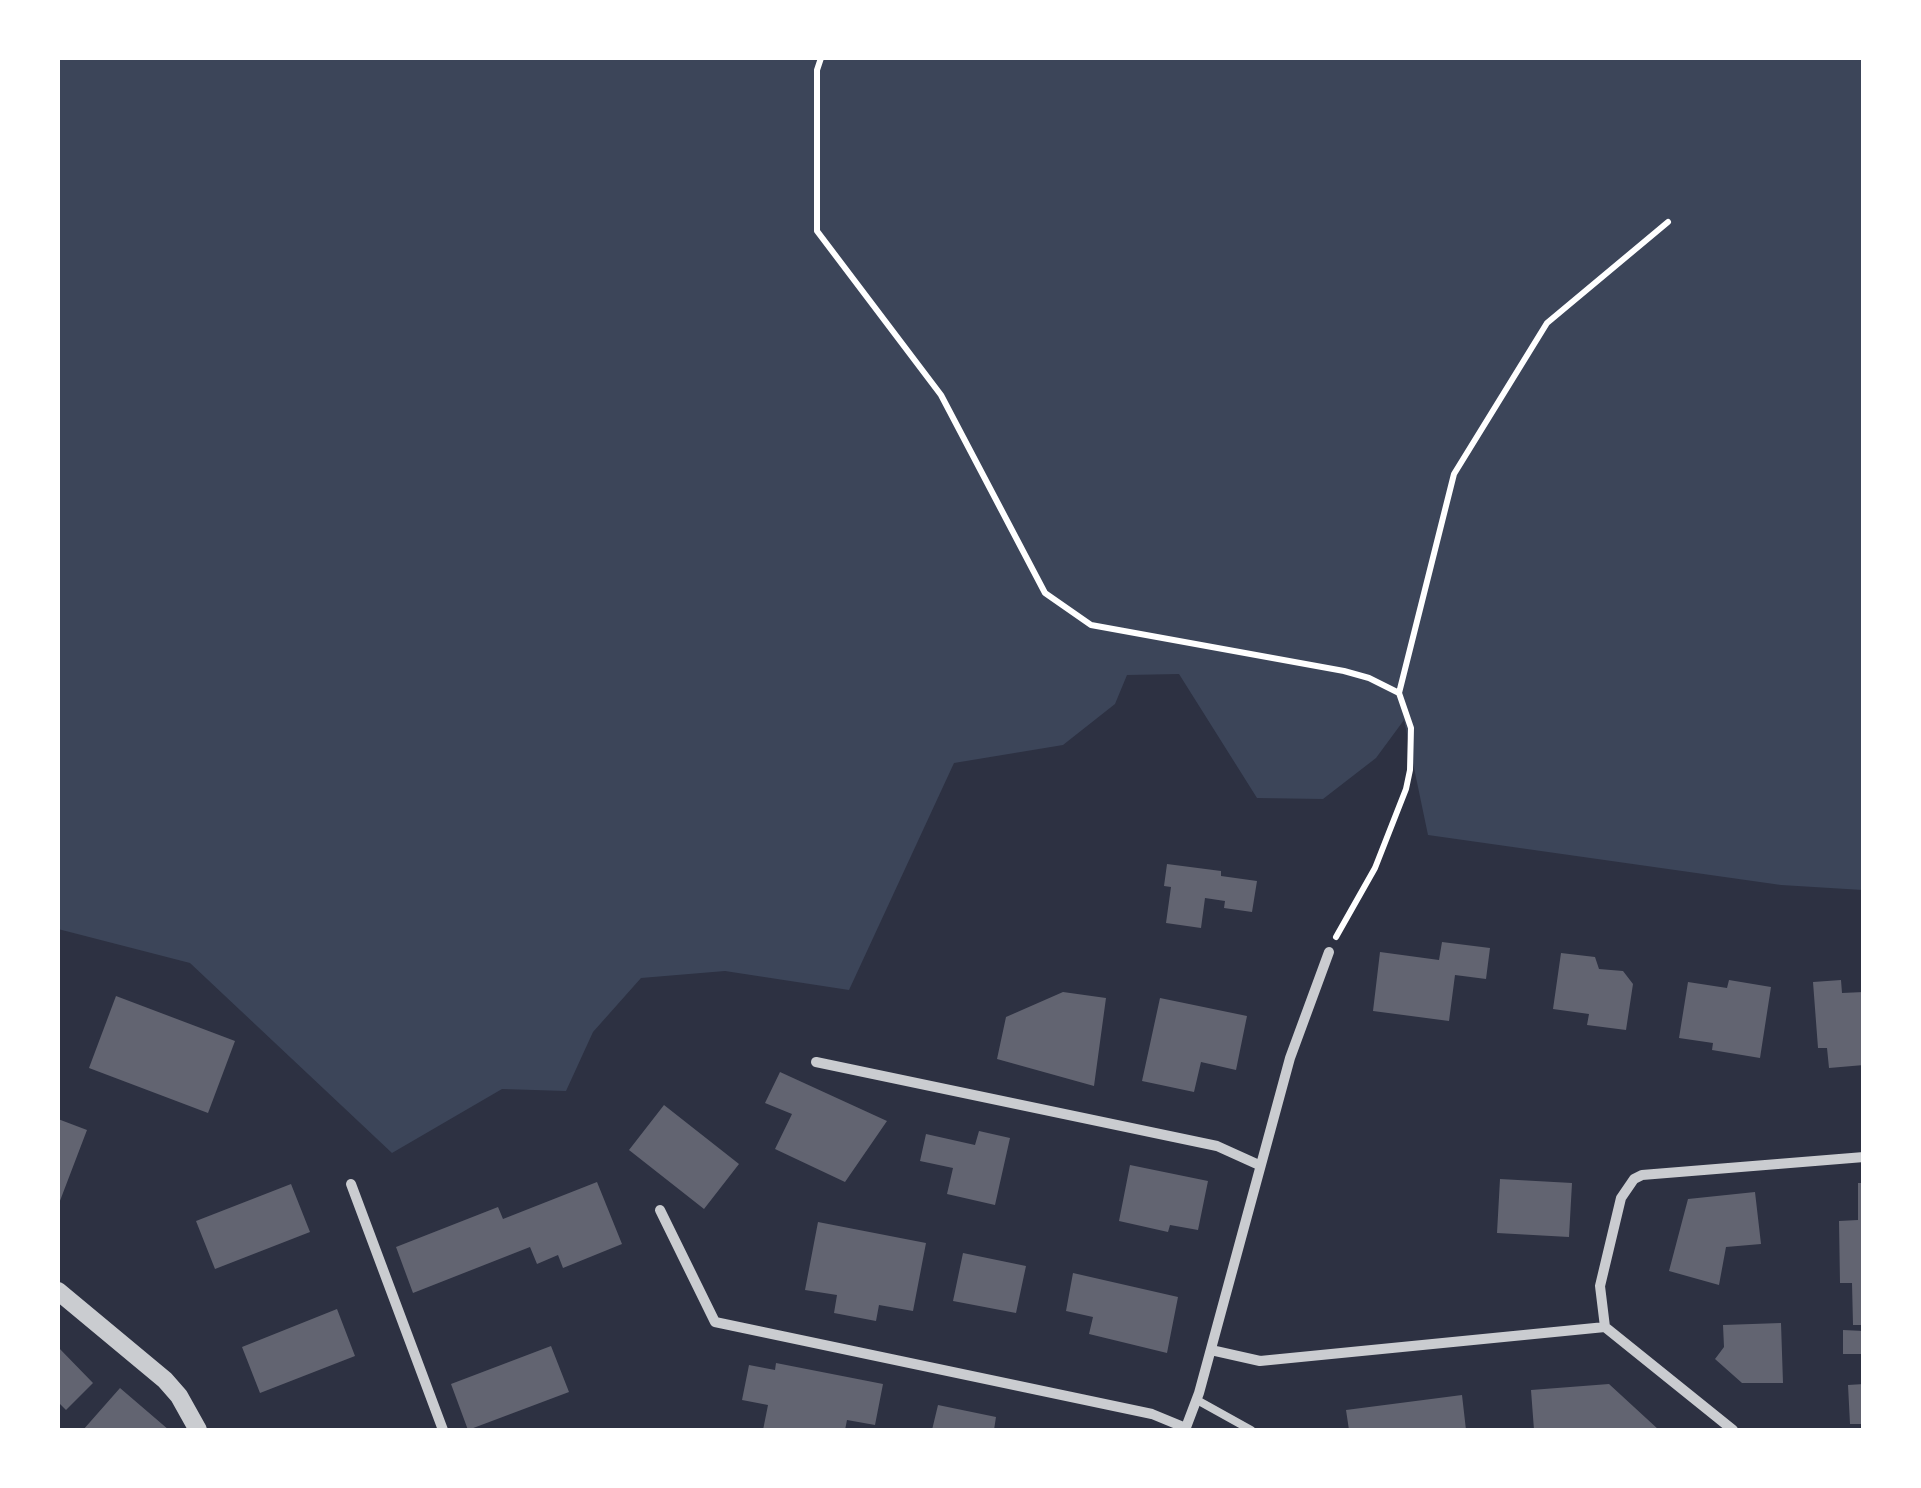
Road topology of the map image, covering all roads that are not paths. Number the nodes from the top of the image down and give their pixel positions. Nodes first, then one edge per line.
1 (1329, 952) road end
2 (816, 1062) dead end
3 (1864, 1157) edge
4 (1259, 1164) junction
5 (351, 1184) dead end
6 (660, 1210) dead end
7 (58, 1291) edge
8 (1605, 1327) junction
9 (1211, 1350) junction
10 (1197, 1400) junction
11 (1186, 1429) edge
12 (198, 1430) edge
13 (443, 1430) edge
14 (1251, 1430) edge
15 (1733, 1430) edge

1 - 4 street
2 - 4 street
3 - 8 street
4 - 9 street
5 - 13 street
6 - 11 street
7 - 12 street
8 - 9 street
8 - 15 street
9 - 10 street
10 - 11 street
10 - 14 lane

